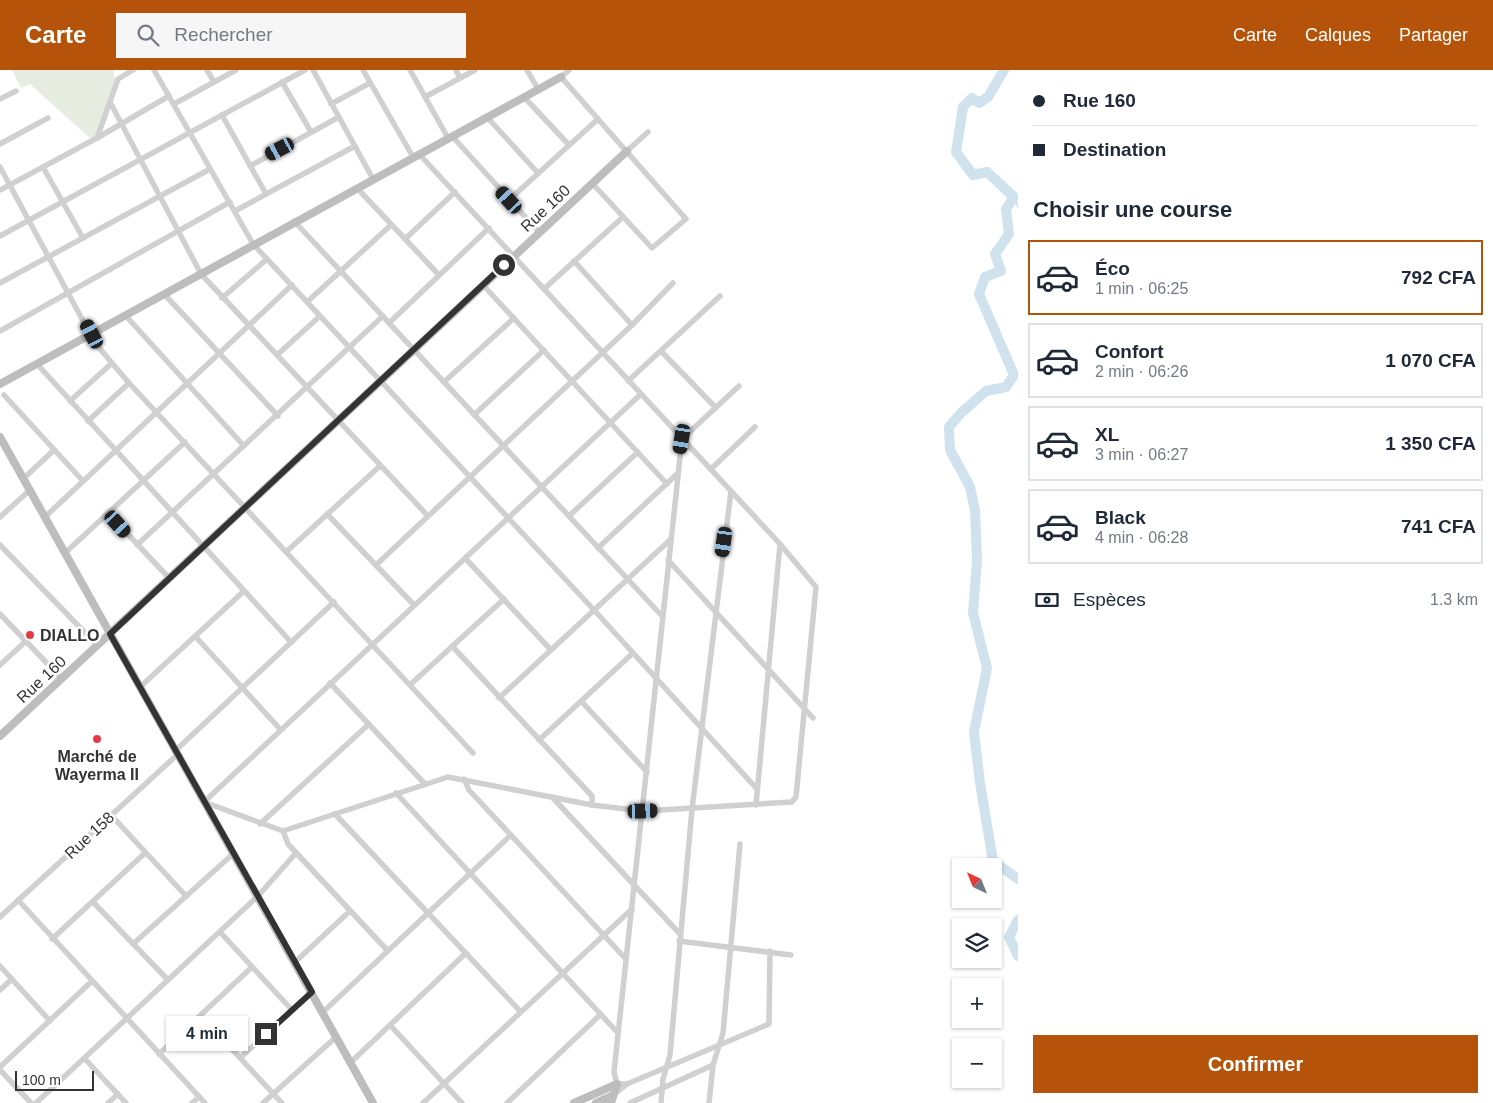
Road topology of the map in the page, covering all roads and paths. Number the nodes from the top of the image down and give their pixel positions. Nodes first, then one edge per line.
1 (133, 70) edge
2 (154, 70) edge
3 (207, 70) edge
4 (236, 70) edge
5 (305, 70) edge
6 (312, 70) edge
7 (363, 70) edge
8 (410, 70) edge
9 (456, 70) edge
10 (475, 70) edge
11 (527, 70) edge
12 (569, 70) edge
13 (561, 77) junction
14 (460, 78) junction
15 (214, 82) junction
16 (282, 82) junction
17 (370, 83) junction
18 (538, 90) junction
19 (16, 91) dead end
20 (169, 96) junction
21 (425, 97) junction
22 (524, 97) junction
23 (0, 99) edge
24 (110, 102) junction
25 (174, 104) junction
26 (331, 104) junction
27 (222, 115) junction
28 (339, 117) junction
29 (487, 117) junction
30 (48, 118) dead end
31 (598, 119) junction
32 (121, 124) junction
33 (190, 132) junction
34 (311, 132) junction
35 (648, 132) dead end
36 (450, 137) junction
37 (97, 138) junction
38 (0, 144) edge
39 (569, 145) junction
40 (355, 146) junction
41 (627, 151) junction
42 (416, 156) junction
43 (140, 159) junction
44 (250, 166) junction
45 (0, 167) edge
46 (43, 167) junction
47 (210, 169) junction
48 (538, 173) junction
49 (373, 179) junction
50 (592, 183) junction
51 (9, 184) junction
52 (357, 188) junction
53 (0, 190) edge
54 (455, 192) junction
55 (266, 194) junction
56 (159, 195) junction
57 (509, 200) junction
58 (63, 202) junction
59 (230, 202) junction
60 (235, 211) junction
61 (623, 217) junction
62 (29, 220) junction
63 (294, 221) junction
64 (391, 225) junction
65 (489, 228) junction
66 (178, 232) junction
67 (539, 232) junction
68 (0, 236) edge
69 (83, 238) junction
70 (405, 239) junction
71 (253, 244) junction
72 (515, 255) junction
73 (50, 256) junction
74 (267, 259) junction
75 (574, 261) junction
76 (340, 271) junction
77 (201, 274) junction
78 (439, 275) junction
79 (0, 283) edge
80 (673, 283) dead end
81 (292, 285) junction
82 (483, 285) junction
83 (545, 288) junction
84 (70, 293) junction
85 (165, 295) junction
86 (720, 296) dead end
87 (222, 298) junction
88 (307, 302) junction
89 (126, 316) junction
90 (320, 316) junction
91 (383, 316) junction
92 (514, 318) junction
93 (388, 323) junction
94 (632, 325) junction
95 (250, 326) junction
96 (0, 331) edge
97 (92, 334) junction
98 (350, 348) junction
99 (414, 350) junction
100 (544, 350) junction
101 (661, 351) junction
102 (603, 352) junction
103 (220, 354) junction
104 (277, 355) junction
105 (112, 363) junction
106 (37, 364) junction
107 (573, 380) junction
108 (381, 381) junction
109 (628, 381) junction
110 (444, 382) junction
111 (129, 383) junction
112 (0, 384) edge
113 (187, 384) junction
114 (739, 386) dead end
115 (307, 388) junction
116 (641, 394) junction
117 (4, 395) dead end
118 (70, 401) junction
119 (716, 408) junction
120 (157, 412) junction
121 (474, 415) junction
122 (278, 416) junction
123 (338, 420) junction
124 (88, 421) junction
125 (611, 422) junction
126 (755, 427) dead end
127 (0, 436) edge
128 (682, 439) junction
129 (185, 442) junction
130 (244, 446) junction
131 (503, 446) junction
132 (3, 448) edge
133 (54, 450) junction
134 (115, 451) junction
135 (638, 452) junction
136 (380, 466) junction
137 (711, 469) junction
138 (214, 474) junction
139 (677, 474) junction
140 (468, 477) junction
141 (24, 479) junction
142 (83, 481) junction
143 (143, 481) junction
144 (667, 484) junction
145 (541, 488) junction
146 (30, 490) junction
147 (731, 491) junction
148 (246, 508) junction
149 (108, 513) junction
150 (172, 513) junction
151 (327, 514) junction
152 (428, 516) junction
153 (569, 516) junction
154 (0, 517) edge
155 (45, 517) junction
156 (508, 518) junction
157 (671, 539) junction
158 (0, 544) edge
159 (780, 544) junction
160 (137, 545) junction
161 (204, 547) junction
162 (598, 548) junction
163 (286, 552) junction
164 (65, 553) junction
165 (465, 558) junction
166 (668, 560) junction
167 (376, 566) junction
168 (169, 578) junction
169 (628, 579) junction
170 (244, 590) junction
171 (504, 599) junction
172 (334, 602) junction
173 (414, 605) junction
174 (594, 610) junction
175 (715, 610) junction
176 (0, 614) edge
177 (662, 616) junction
178 (110, 634) junction
179 (195, 636) junction
180 (26, 641) junction
181 (291, 642) junction
182 (372, 643) junction
183 (97, 645) junction
184 (452, 646) junction
185 (551, 650) junction
186 (633, 653) junction
187 (0, 664) edge
188 (768, 669) junction
189 (656, 677) junction
190 (61, 678) junction
191 (330, 683) junction
192 (411, 684) junction
193 (140, 688) junction
194 (242, 688) junction
195 (499, 698) junction
196 (581, 701) junction
197 (805, 709) junction
198 (813, 718) dead end
199 (369, 724) junction
200 (280, 729) junction
201 (701, 729) junction
202 (0, 736) edge
203 (539, 740) junction
204 (176, 753) junction
205 (473, 753) dead end
206 (647, 772) junction
207 (464, 779) junction
208 (425, 784) junction
209 (757, 789) junction
210 (396, 794) junction
211 (552, 797) junction
212 (204, 802) junction
213 (592, 804) junction
214 (756, 806) junction
215 (692, 809) junction
216 (643, 811) junction
217 (335, 814) junction
218 (111, 815) junction
219 (260, 824) junction
220 (283, 831) junction
221 (511, 835) junction
222 (740, 844) dead end
223 (146, 853) junction
224 (234, 853) junction
225 (296, 853) junction
226 (468, 874) junction
227 (634, 885) junction
228 (186, 896) junction
229 (258, 896) junction
230 (18, 900) junction
231 (93, 902) junction
232 (632, 909) junction
233 (350, 911) junction
234 (427, 912) junction
235 (0, 917) edge
236 (220, 932) junction
237 (604, 935) junction
238 (679, 938) junction
239 (52, 939) junction
240 (133, 944) junction
241 (730, 946) junction
242 (387, 950) junction
243 (770, 951) junction
244 (466, 953) junction
245 (791, 955) dead end
246 (625, 958) junction
247 (295, 962) junction
248 (0, 966) edge
249 (252, 967) junction
250 (562, 974) junction
251 (12, 979) junction
252 (168, 980) junction
253 (91, 982) junction
254 (0, 990) edge
255 (312, 992) junction
256 (292, 1010) junction
257 (520, 1011) junction
258 (323, 1012) junction
259 (600, 1015) junction
260 (201, 1016) junction
261 (127, 1020) junction
262 (50, 1021) junction
263 (390, 1025) junction
264 (618, 1034) junction
265 (336, 1037) junction
266 (718, 1045) junction
267 (159, 1054) junction
268 (240, 1058) junction
269 (84, 1059) junction
270 (350, 1063) junction
271 (713, 1065) junction
272 (668, 1066) junction
273 (0, 1068) edge
274 (444, 1083) junction
275 (617, 1084) junction
276 (627, 1084) junction
277 (663, 1086) junction
278 (118, 1094) junction
279 (273, 1094) junction
280 (199, 1096) junction
281 (612, 1100) edge
282 (31, 1103) edge
283 (36, 1103) edge
284 (108, 1103) edge
285 (126, 1103) edge
286 (192, 1103) edge
287 (205, 1103) edge
288 (264, 1103) edge
289 (282, 1103) edge
290 (373, 1103) edge
291 (423, 1103) edge
292 (462, 1103) edge
293 (507, 1103) edge
294 (574, 1103) edge
295 (596, 1103) edge
296 (630, 1103) edge
297 (661, 1103) edge
298 (709, 1103) edge

1 - 24 street
2 - 20 street
3 - 15 street
4 - 15 street
5 - 16 street
6 - 26 street
7 - 17 street
8 - 21 street
9 - 14 street
10 - 14 street
11 - 18 street
12 - 13 street
13 - 18 street
13 - 31 street
14 - 21 street
15 - 25 street
16 - 27 street
16 - 34 street
17 - 26 street
17 - 42 street
18 - 22 street
19 - 23 street
20 - 25 street
20 - 32 street
21 - 36 street
22 - 29 street
22 - 39 street
24 - 32 street
24 - 37 street
25 - 33 street
26 - 28 street
27 - 33 street
27 - 44 street
28 - 34 street
28 - 40 street
29 - 36 street
29 - 48 street
30 - 38 street
31 - 39 street
31 - 41 street
32 - 37 street
32 - 43 street
33 - 43 street
33 - 47 street
34 - 44 street
35 - 41 street
36 - 42 street
36 - 57 street
37 - 46 street
39 - 48 street
40 - 49 street
40 - 55 street
41 - 50 street, Rue 160
41 - 61 street
42 - 49 street
42 - 54 street
43 - 56 street
43 - 58 street
44 - 55 street
45 - 51 street
46 - 51 street
46 - 58 street
47 - 56 street
47 - 59 street
48 - 57 street
49 - 52 street
50 - 61 street
50 - 67 street, Rue 160
51 - 53 street
51 - 62 street
52 - 63 street
52 - 64 street
54 - 65 street
54 - 70 street
55 - 60 street
56 - 66 street
56 - 69 street
57 - 67 street
58 - 62 street
58 - 69 street
59 - 60 street
59 - 66 street
60 - 71 street
61 - 75 street
62 - 68 street
62 - 73 street
63 - 71 street
63 - 76 street
64 - 70 street
64 - 76 street
65 - 72 street
65 - 78 street
66 - 77 street
66 - 84 street
67 - 72 street, Rue 160
69 - 73 street
70 - 78 street
71 - 74 street
71 - 77 street
72 - 82 street, Rue 160
72 - 83 street
73 - 79 street
73 - 84 street
74 - 81 street
74 - 87 street
75 - 83 street
75 - 94 street
76 - 88 street
76 - 91 street
77 - 85 street
77 - 87 street
78 - 93 street
80 - 94 street
81 - 88 street
81 - 95 street
82 - 92 street
82 - 99 street, Rue 160
83 - 102 street
84 - 96 street
84 - 97 street
85 - 89 street
85 - 103 street
86 - 101 street
87 - 95 street
88 - 90 street
89 - 97 street
89 - 113 street
90 - 98 street
90 - 104 street
91 - 93 street
91 - 98 street
92 - 100 street
92 - 110 street
93 - 99 street
94 - 102 street
95 - 103 street
95 - 104 street
97 - 105 street
97 - 106 street
98 - 108 street
98 - 115 street
99 - 108 street, Rue 160
99 - 110 street
100 - 107 street
100 - 121 street
101 - 109 street
101 - 119 street
102 - 107 street
102 - 109 street
103 - 113 street
103 - 122 street
104 - 115 street
105 - 111 street
105 - 118 street
106 - 112 street
106 - 118 street
107 - 125 street
107 - 131 street
108 - 123 street, Rue 160
108 - 140 street
109 - 116 street
110 - 121 street
111 - 120 street
111 - 124 street
113 - 120 street
113 - 130 street
114 - 119 street
115 - 122 street
115 - 123 street
116 - 125 street
116 - 128 street
117 - 133 street
118 - 124 street
119 - 128 street
120 - 129 street
120 - 134 street
121 - 131 street
122 - 130 street
123 - 136 street
123 - 148 street, Rue 160
124 - 134 street
125 - 135 street
125 - 145 street
126 - 137 street
127 - 132 street
128 - 137 street
128 - 139 street
129 - 138 street
129 - 143 street
130 - 138 street
131 - 140 street
131 - 145 street
132 - 141 street
133 - 141 street
133 - 142 street
134 - 142 street
134 - 143 street
135 - 144 street
135 - 153 street
136 - 151 street
136 - 152 street
137 - 147 street
138 - 148 street
138 - 150 street
139 - 144 street
139 - 157 street
140 - 152 street
140 - 156 street
141 - 146 street
142 - 155 street
143 - 149 street
143 - 150 street
144 - 162 street
145 - 153 street
145 - 156 street
146 - 154 street
146 - 155 street
147 - 159 street
147 - 175 street
148 - 161 street, Rue 160
148 - 163 street
149 - 160 street
149 - 164 street
150 - 160 street
150 - 161 street
151 - 163 street
151 - 167 street
152 - 167 street
153 - 162 street
155 - 164 street
156 - 165 street
156 - 174 street
157 - 166 street
157 - 169 street
158 - 183 street
159 - 188 street
159 - 197 street
160 - 168 street
161 - 168 street, Rue 160
161 - 170 street
162 - 169 street
163 - 172 street
164 - 178 street
165 - 171 street
165 - 173 street
166 - 175 street
166 - 177 street
167 - 173 street
168 - 178 street, Rue 160
169 - 174 street
169 - 177 street
170 - 179 street
170 - 181 street
171 - 184 street
171 - 185 street
172 - 181 street, Rue 158
172 - 182 street
173 - 182 street
174 - 185 street
174 - 186 street
175 - 188 street
175 - 201 street
176 - 180 street
177 - 189 street
178 - 183 street, Rue 160
178 - 193 street
179 - 193 street
179 - 194 street
180 - 187 street
180 - 190 street
181 - 194 street, Rue 158
182 - 191 street
182 - 192 street
183 - 190 street, Rue 160
184 - 192 street
184 - 195 street
185 - 195 street
186 - 189 street
186 - 196 street
188 - 197 street
188 - 209 street
189 - 201 street
189 - 206 street
190 - 202 street, Rue 160
191 - 199 street
191 - 200 street
192 - 205 street
193 - 204 street
194 - 200 street
194 - 204 street, Rue 158
195 - 203 street
196 - 203 street
196 - 206 street
197 - 198 street
197 - 214 street
199 - 208 street
199 - 219 street
200 - 212 street
201 - 209 street
201 - 215 street
203 - 213 street
204 - 212 street
204 - 218 street, Rue 158
206 - 216 street
207 - 208 street
207 - 211 street
207 - 221 street
208 - 210 street
209 - 214 street
210 - 217 street
210 - 226 street
211 - 213 street
211 - 227 street
212 - 219 street
212 - 224 street
213 - 216 street
214 - 215 street
215 - 216 street
215 - 238 street
216 - 227 street
217 - 220 street
217 - 234 street
218 - 223 street
218 - 230 street, Rue 158
219 - 220 street
220 - 225 street
221 - 226 street
221 - 237 street
222 - 241 street
223 - 228 street
223 - 231 street
224 - 228 street
224 - 229 street
225 - 229 street
225 - 233 street
226 - 234 street
226 - 250 street
227 - 232 street
227 - 238 street
228 - 240 street
229 - 236 street
229 - 247 street
230 - 235 street, Rue 158
230 - 239 street
231 - 239 street
231 - 240 street
232 - 237 street
232 - 246 street
233 - 242 street
233 - 247 street
234 - 242 street
234 - 244 street
236 - 249 street
236 - 252 street
237 - 246 street
237 - 250 street
238 - 241 street
238 - 272 street
239 - 253 street
240 - 252 street
241 - 243 street
241 - 266 street
242 - 258 street
243 - 245 street
243 - 266 street
244 - 257 street
244 - 263 street
246 - 264 street
247 - 255 street
248 - 251 street
249 - 256 street
249 - 260 street
250 - 257 street
250 - 259 street
251 - 254 street
251 - 262 street
252 - 261 street
253 - 261 street
253 - 262 street
255 - 256 street
255 - 258 street
256 - 268 street
257 - 274 street
258 - 265 street
259 - 264 street
259 - 293 street
260 - 267 street
260 - 268 street
261 - 267 street
261 - 269 street
262 - 273 street
263 - 270 street
263 - 274 street
264 - 275 street
265 - 270 street
265 - 279 street
266 - 271 street
266 - 272 street
267 - 280 street
268 - 279 street
269 - 278 street
269 - 283 street
270 - 290 street
271 - 277 street
271 - 298 street
272 - 276 street
272 - 277 street
273 - 282 street
274 - 291 street
274 - 292 street
275 - 276 street
275 - 281 street
275 - 294 street
276 - 281 street
277 - 296 street
277 - 297 street
278 - 284 street
278 - 285 street
279 - 288 street
279 - 289 street
280 - 286 street
280 - 287 street
281 - 295 street

